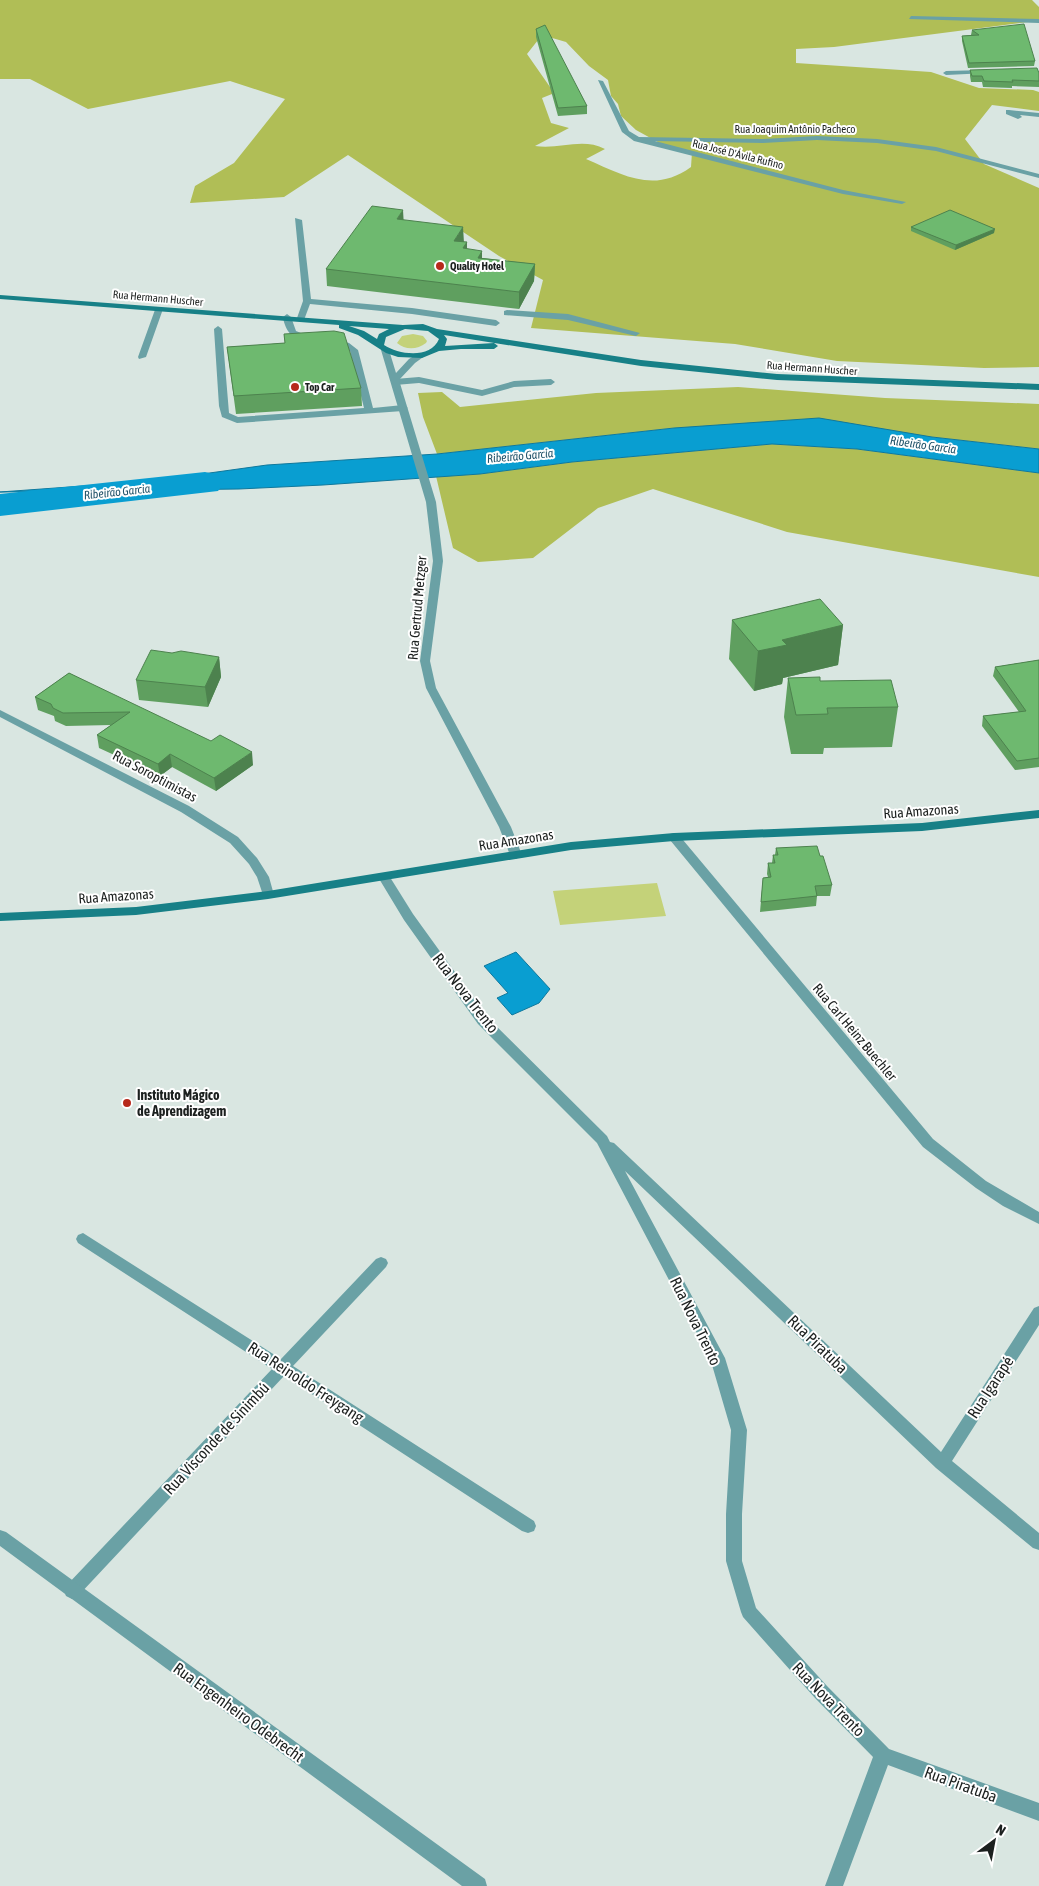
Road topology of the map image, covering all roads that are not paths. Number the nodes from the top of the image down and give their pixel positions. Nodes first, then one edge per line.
1 (911, 18) dead end
2 (1039, 20) edge
3 (995, 71) edge
4 (946, 73) dead end
5 (600, 81) dead end
6 (1039, 115) edge
7 (1018, 117) dead end
8 (637, 139) junction
9 (1039, 176) edge
10 (902, 202) dead end
11 (298, 220) dead end
12 (0, 297) edge
13 (307, 301) junction
14 (159, 309) junction
15 (507, 313) edge
16 (287, 318) junction
17 (301, 318) junction
18 (315, 319) junction
19 (496, 323) dead end
20 (402, 327) junction
21 (218, 330) dead end
22 (435, 331) junction
23 (636, 334) dead end
24 (382, 347) junction
25 (438, 349) junction
26 (584, 354) junction
27 (422, 355) junction
28 (142, 357) dead end
29 (395, 381) junction
30 (551, 382) dead end
31 (1039, 387) edge
32 (403, 408) junction
33 (369, 411) junction
34 (0, 712) edge
35 (1039, 814) edge
36 (674, 836) junction
37 (516, 855) junction
38 (384, 876) junction
39 (268, 895) junction
40 (0, 917) edge
41 (602, 1140) junction
42 (1039, 1218) edge
43 (84, 1239) dead end
44 (381, 1263) dead end
45 (1039, 1312) edge
46 (283, 1367) junction
47 (942, 1463) junction
48 (528, 1526) dead end
49 (0, 1537) edge
50 (1039, 1543) edge
51 (72, 1590) junction
52 (883, 1755) junction
53 (1039, 1812) edge
54 (478, 1886) edge
55 (834, 1886) edge

1 - 2 street
3 - 4 street
5 - 8 street
6 - 7 street
8 - 9 street, Rua Joaquim Antônio Pacheco
8 - 10 street, Rua José D'Ávila Rufino
11 - 13 street
12 - 14 main road, Rua Hermann Huscher
13 - 17 street
13 - 19 street
14 - 16 main road, Rua Hermann Huscher
14 - 28 street
15 - 23 street
16 - 17 main road, Rua Hermann Huscher
16 - 33 street
17 - 18 main road, Rua Hermann Huscher
18 - 20 main road, Rua Hermann Huscher
18 - 24 main road, Rua Hermann Huscher
20 - 22 main road, Rua Hermann Huscher
20 - 24 main road
21 - 33 street
22 - 25 main road
22 - 26 main road, Rua Hermann Huscher
24 - 27 main road, Rua Hermann Huscher
24 - 29 street, Rua Gertrud Metzger
25 - 26 main road, Rua Hermann Huscher
25 - 27 main road, Rua Hermann Huscher
26 - 31 main road, Rua Hermann Huscher
27 - 29 street
29 - 30 street
29 - 32 street, Rua Gertrud Metzger
32 - 33 street
32 - 37 street, Rua Gertrud Metzger
34 - 39 street, Rua Soroptimistas
35 - 36 main road, Rua Amazonas
36 - 37 main road, Rua Amazonas
36 - 42 street, Rua Carl Heinz Buechler
37 - 38 main road, Rua Amazonas
38 - 39 main road, Rua Amazonas
38 - 41 street, Rua Nova Trento
39 - 40 main road, Rua Amazonas
41 - 47 street, Rua Piratuba
41 - 52 street, Rua Nova Trento
43 - 46 street, Rua Reinoldo Freygang
44 - 46 street, Rua Visconde de Sinimbú
45 - 47 street, Rua Igarapé
46 - 48 street, Rua Reinoldo Freygang
46 - 51 street, Rua Visconde de Sinimbú
47 - 50 street, Rua Piratuba
49 - 51 street, Rua Engenheiro Odebrecht
51 - 54 street, Rua Engenheiro Odebrecht
52 - 53 street, Rua Piratuba
52 - 55 street

